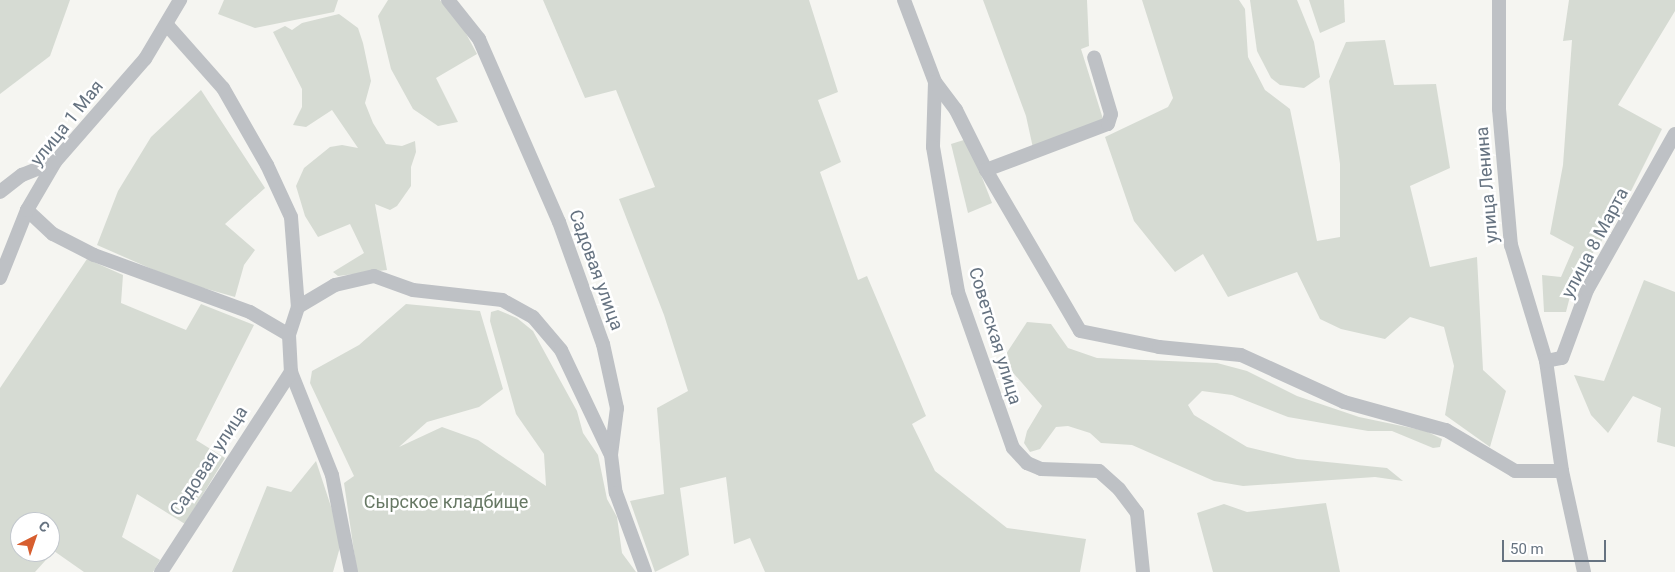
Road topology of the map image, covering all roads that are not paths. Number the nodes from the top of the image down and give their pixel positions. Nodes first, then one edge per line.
1 (180, 0) edge
2 (448, 0) edge
3 (904, 0) edge
4 (1499, 0) edge
5 (167, 25) junction
6 (1094, 57) dead end
7 (935, 82) junction
8 (1675, 134) edge
9 (55, 162) junction
10 (986, 170) junction
11 (0, 192) edge
12 (27, 210) junction
13 (0, 278) edge
14 (298, 307) junction
15 (289, 335) junction
16 (1546, 360) junction
17 (291, 372) junction
18 (611, 455) junction
19 (1562, 471) junction
20 (161, 572) edge
21 (351, 572) edge
22 (644, 572) edge
23 (1144, 572) edge
24 (1584, 572) edge

1 - 5 street, улица 1 Мая
2 - 18 street, Садовая улица
3 - 7 street, Советская улица
4 - 16 street, улица Ленина
5 - 9 street, улица 1 Мая
5 - 14 street
6 - 10 street
7 - 10 street
7 - 23 street, Советская улица
8 - 16 street, улица 8 Марта
9 - 11 street
9 - 12 street, улица 1 Мая
10 - 19 street
12 - 13 street, улица 1 Мая
12 - 15 street
14 - 15 street
14 - 18 street
15 - 17 street
16 - 19 street, улица Ленина
17 - 20 street, Садовая улица
17 - 21 street
18 - 22 street, Садовая улица
19 - 24 street, улица Ленина

